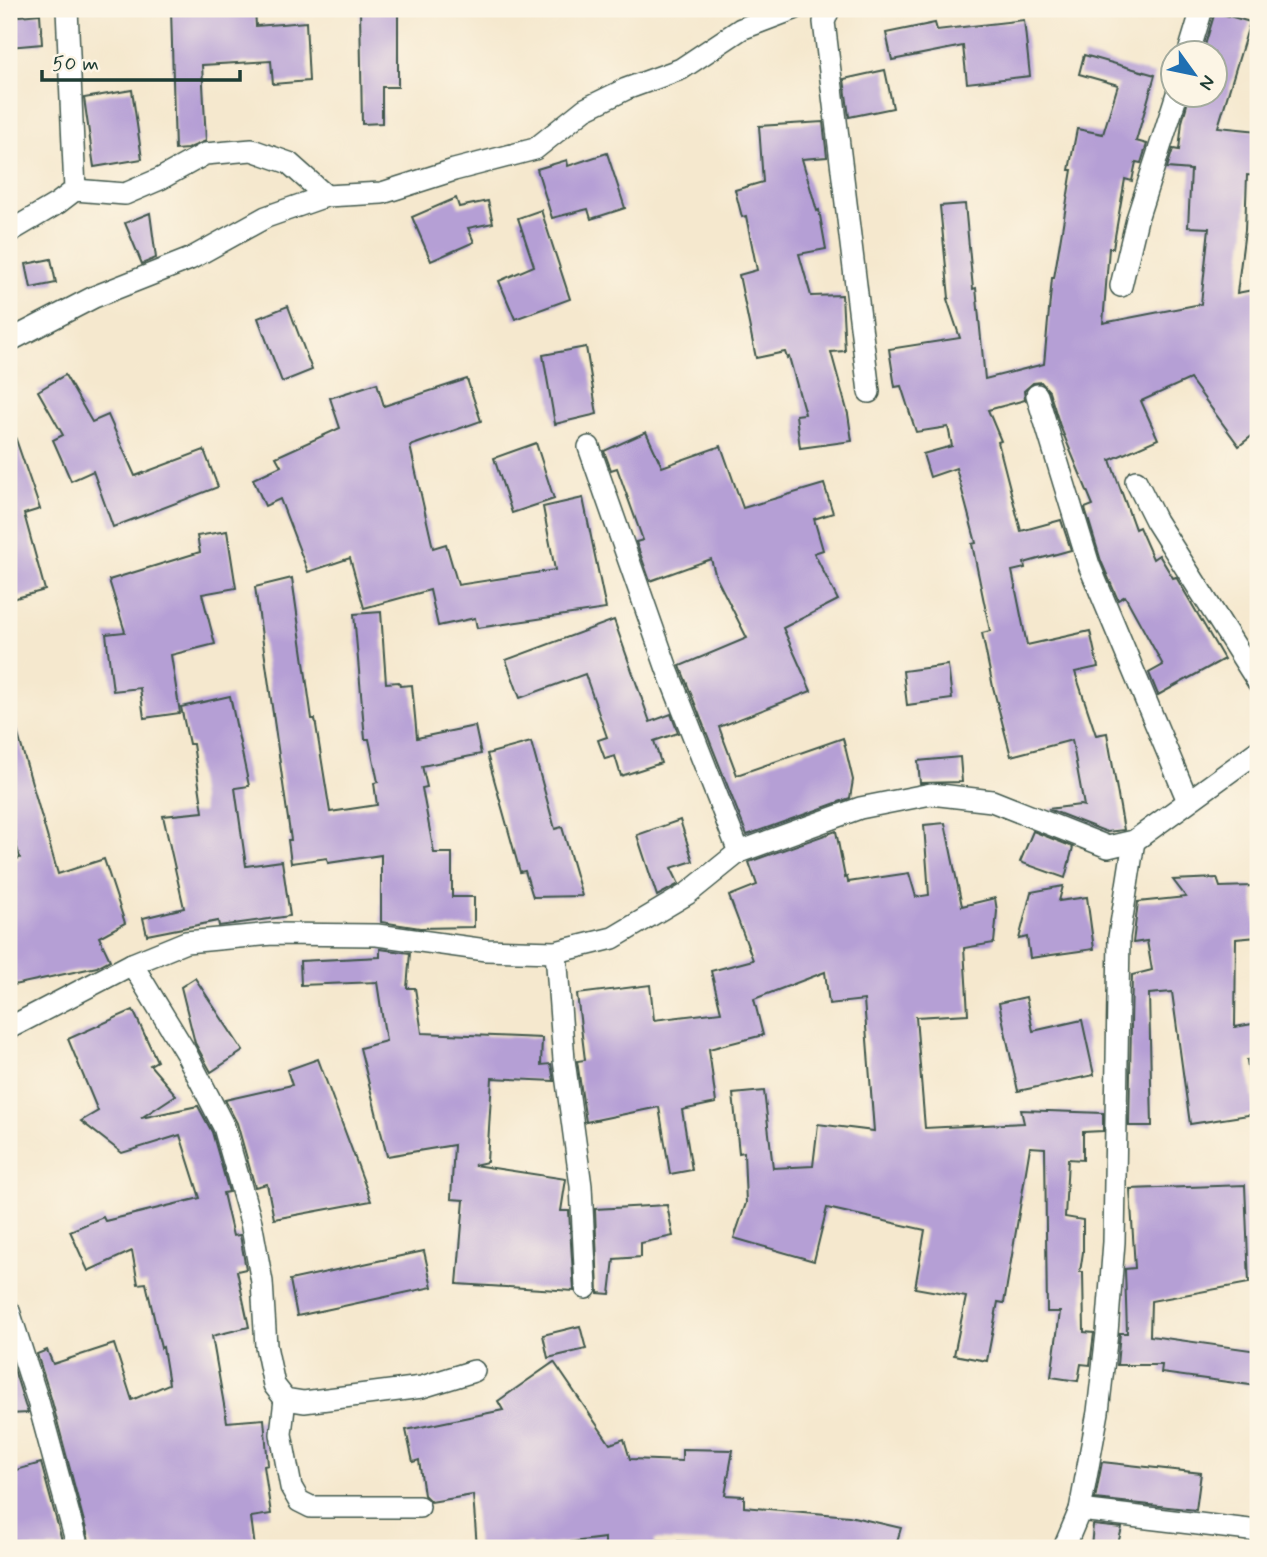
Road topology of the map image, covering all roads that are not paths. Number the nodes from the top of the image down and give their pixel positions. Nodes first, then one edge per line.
1 (66, 9) edge
2 (794, 9) edge
3 (829, 9) edge
4 (1202, 9) edge
5 (1193, 38) edge
6 (1173, 108) edge
7 (75, 190) junction
8 (326, 196) junction
9 (9, 232) edge
10 (1121, 286) dead end
11 (9, 341) edge
12 (869, 392) dead end
13 (1037, 395) dead end
14 (589, 447) dead end
15 (1136, 481) dead end
16 (1258, 682) edge
17 (1258, 751) edge
18 (1188, 801) junction
19 (1134, 841) junction
20 (739, 852) junction
21 (556, 952) junction
22 (132, 964) junction
23 (9, 1028) edge
24 (586, 1288) dead end
25 (9, 1311) edge
26 (474, 1371) dead end
27 (285, 1399) junction
28 (419, 1507) dead end
29 (1080, 1510) junction
30 (1258, 1531) edge
31 (78, 1548) edge
32 (1064, 1548) edge

1 - 7 street
2 - 8 street
3 - 12 street
4 - 5 street
6 - 10 street
7 - 8 street
7 - 9 street
8 - 11 street
13 - 18 street
14 - 20 street
15 - 16 street
17 - 18 street
18 - 19 street
19 - 20 street
19 - 29 street
20 - 21 street
21 - 22 street
21 - 24 street
22 - 23 street
22 - 27 street
25 - 31 street
26 - 27 street
27 - 28 street
29 - 30 street
29 - 32 street

